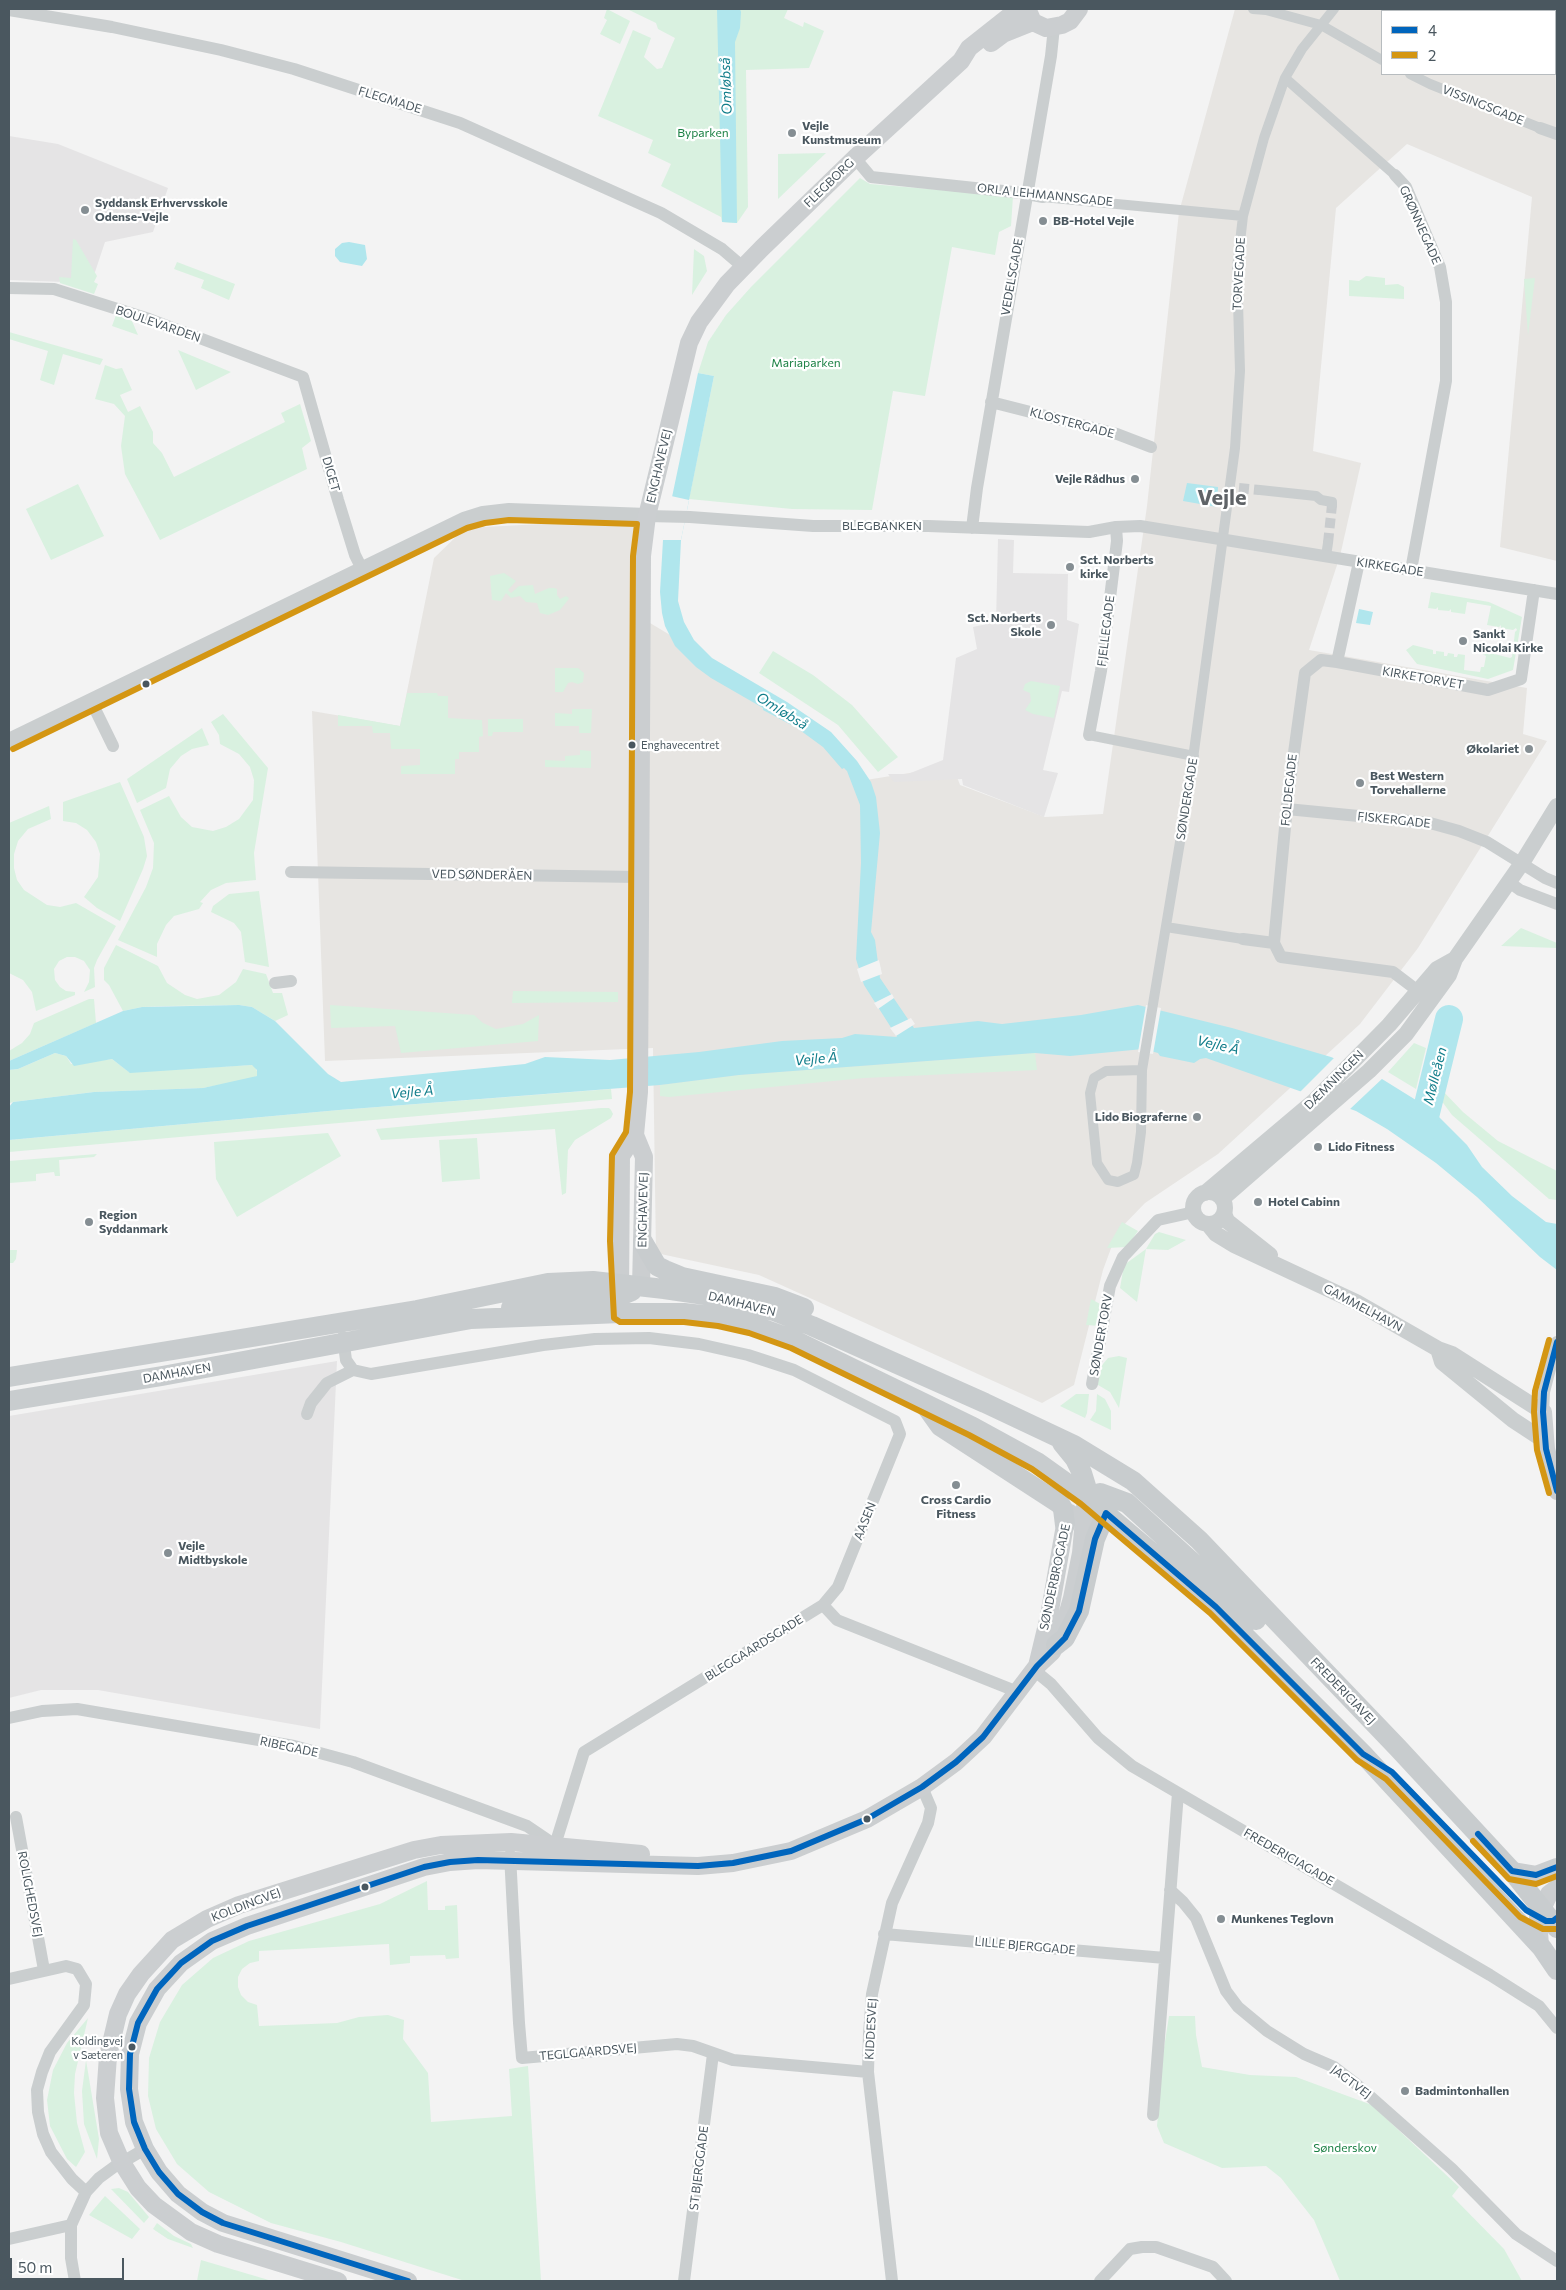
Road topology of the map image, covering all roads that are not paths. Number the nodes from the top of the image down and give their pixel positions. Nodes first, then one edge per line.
1 (1079, 9) edge
2 (1253, 9) edge
3 (1334, 9) edge
4 (9, 10) edge
5 (1028, 13) edge
6 (1321, 25) junction
7 (1054, 27) junction
8 (1381, 59) edge
9 (1412, 75) edge
10 (1285, 78) junction
11 (1540, 128) joint
12 (1557, 134) edge
13 (855, 158) junction
14 (1395, 175) joint
15 (1027, 194) junction
16 (1043, 197) joint
17 (1243, 216) junction
18 (743, 267) junction
19 (9, 288) edge
20 (304, 377) joint
21 (991, 402) junction
22 (1151, 447) dead end
23 (1260, 490) tunnel mouth
24 (1332, 505) dead end
25 (648, 516) junction
26 (1116, 527) junction
27 (972, 528) junction
28 (1222, 539) junction
29 (1328, 543) tunnel mouth
30 (1326, 556) junction
31 (1358, 562) junction
32 (362, 569) junction
33 (1412, 570) junction
34 (1534, 590) junction
35 (1557, 594) edge
36 (1337, 662) junction
37 (91, 701) junction
38 (1089, 735) joint
39 (9, 741) edge
40 (113, 746) dead end
41 (1194, 756) junction
42 (1557, 806) edge
43 (1287, 810) junction
44 (1522, 863) junction
45 (290, 872) dead end
46 (640, 876) junction
47 (1509, 882) junction
48 (1557, 883) edge
49 (1557, 904) edge
50 (1166, 928) junction
51 (1243, 939) joint
52 (1274, 943) junction
53 (1455, 959) junction
54 (291, 981) dead end
55 (275, 983) dead end
56 (1418, 991) junction
57 (1142, 1070) junction
58 (1322, 1104) junction
59 (635, 1135) junction
60 (1204, 1193) junction
61 (1223, 1206) junction
62 (1194, 1212) junction
63 (1208, 1224) junction
64 (643, 1242) junction
65 (1287, 1269) junction
66 (641, 1287) junction
67 (620, 1298) junction
68 (340, 1323) junction
69 (1557, 1342) edge
70 (344, 1343) junction
71 (1438, 1349) junction
72 (897, 1364) junction
73 (353, 1370) junction
74 (9, 1377) edge
75 (1092, 1384) dead end
76 (9, 1401) edge
77 (922, 1402) junction
78 (307, 1414) dead end
79 (1550, 1416) edge
80 (1057, 1438) junction
81 (1551, 1444) edge
82 (1113, 1470) joint
83 (1557, 1491) edge
84 (1086, 1497) junction
85 (1106, 1513) junction
86 (1065, 1525) junction
87 (823, 1605) junction
88 (1056, 1645) junction
89 (1035, 1668) junction
90 (1018, 1692) junction
91 (9, 1718) edge
92 (1398, 1748) junction
93 (1364, 1754) junction
94 (922, 1788) junction
95 (1178, 1793) junction
96 (16, 1817) dead end
97 (818, 1838) junction
98 (510, 1842) junction
99 (555, 1845) junction
100 (510, 1861) junction
101 (1557, 1867) edge
102 (1512, 1871) junction
103 (1557, 1888) edge
104 (1170, 1890) junction
105 (1549, 1918) edge
106 (884, 1934) junction
107 (1540, 1946) junction
108 (1165, 1958) junction
109 (44, 1970) junction
110 (1557, 1970) edge
111 (9, 1979) edge
112 (1557, 2028) edge
113 (712, 2054) junction
114 (868, 2072) junction
115 (1153, 2115) dead end
116 (145, 2149) junction
117 (121, 2162) junction
118 (86, 2192) junction
119 (72, 2225) junction
120 (9, 2239) edge
121 (1557, 2261) edge
122 (75, 2281) edge
123 (338, 2281) edge
124 (408, 2281) edge
125 (684, 2281) edge
126 (892, 2281) edge
127 (1100, 2281) edge
128 (1226, 2281) edge

1 - 7 main road
2 - 6 street
3 - 6 street, TORVEGADE
4 - 18 street, FLEGMADE
5 - 7 main road
5 - 13 main road, FLEGBORG
6 - 8 street
6 - 10 street, TORVEGADE
7 - 15 street, VEDELSGADE
9 - 11 street, VISSINGSGADE
10 - 14 street, GRØNNEGADE
10 - 17 street, TORVEGADE
11 - 12 street, VISSINGSGADE
13 - 15 street, ORLA LEHMANNSGADE
13 - 18 main road, FLEGBORG
14 - 33 street, GRØNNEGADE
15 - 16 street, ORLA LEHMANNSGADE
15 - 21 street, VEDELSGADE
16 - 17 street, ORLA LEHMANNSGADE
17 - 28 street, TORVEGADE
18 - 25 main road, ENGHAVEVEJ
19 - 20 street, BOULEVARDEN
20 - 32 street, DIGET
21 - 22 street, KLOSTERGADE
21 - 27 street, VEDELSGADE
23 - 24 street
25 - 27 street, BLEGBANKEN
25 - 32 street
25 - 46 main road, ENGHAVEVEJ
26 - 27 street, BLEGBANKEN
26 - 28 street, BLEGBANKEN
26 - 38 street, FJELLEGADE
28 - 30 street, KIRKEGADE
28 - 41 street, SØNDERGADE
29 - 30 street
30 - 31 street, KIRKEGADE
31 - 33 street, KIRKEGADE
31 - 36 street
32 - 37 street
33 - 34 street, KIRKEGADE
34 - 35 street, KIRKEGADE
34 - 36 street, KIRKETORVET
36 - 43 street, FOLDEGADE
37 - 39 street
37 - 40 street
38 - 41 street
41 - 50 street, SØNDERGADE
42 - 44 street, DÆMNINGEN
43 - 44 street, FISKERGADE
43 - 52 street, FOLDEGADE
44 - 47 street, DÆMNINGEN
44 - 48 street, FISKERGADE
45 - 46 street, VED SØNDERÅEN
46 - 59 main road, ENGHAVEVEJ
47 - 49 street
47 - 53 street, DÆMNINGEN
50 - 51 street
50 - 57 street, SØNDERGADE
51 - 52 street
52 - 56 street
53 - 56 street, DÆMNINGEN
53 - 58 street, DÆMNINGEN
54 - 55 street
56 - 58 street, DÆMNINGEN
57 - 57 street
58 - 60 street, DÆMNINGEN
58 - 61 street, DÆMNINGEN
59 - 64 main road, ENGHAVEVEJ
59 - 67 main road, ENGHAVEVEJ
60 - 61 street
60 - 62 street
61 - 63 street
61 - 65 street, GAMMELHAVN
62 - 63 street
62 - 75 street, SØNDERTORV
63 - 65 street, GAMMELHAVN
64 - 66 main road, ENGHAVEVEJ
64 - 72 main road
65 - 71 street, GAMMELHAVN
66 - 67 main road, DAMHAVEN
66 - 72 main road, DAMHAVEN
67 - 68 main road, DAMHAVEN
67 - 70 main road, DAMHAVEN
67 - 77 main road, DAMHAVEN
68 - 70 street
68 - 74 main road, DAMHAVEN
69 - 79 street
70 - 73 street
70 - 76 main road, DAMHAVEN
71 - 79 street, GAMMELHAVN
71 - 81 street, GAMMELHAVN
72 - 80 main road, DAMHAVEN
73 - 78 street
73 - 87 street, AASEN
77 - 84 main road, DAMHAVEN
77 - 86 main road
79 - 81 main road
80 - 82 main road, DAMHAVEN
80 - 84 main road
81 - 83 main road
82 - 92 main road, FREDERICIAVEJ
84 - 85 main road
84 - 86 main road, SØNDERBROGADE
84 - 88 main road, SØNDERBROGADE
84 - 92 main road
85 - 88 main road
85 - 93 main road
86 - 89 main road, SØNDERBROGADE
87 - 90 street
87 - 99 street, BLEGGAARDSGADE
88 - 89 main road, SØNDERBROGADE
89 - 90 main road, SØNDERBROGADE
89 - 95 street, FREDERICIAGADE
90 - 94 main road, KOLDINGVEJ
91 - 99 street, RIBEGADE
92 - 102 main road, FREDERICIAVEJ
93 - 105 main road
93 - 107 main road
94 - 97 main road, KOLDINGVEJ
94 - 106 street, KIDDESVEJ
95 - 104 street
95 - 112 street, FREDERICIAGADE
96 - 109 street, ROLIGHEDSVEJ
97 - 99 main road, KOLDINGVEJ
97 - 100 main road, KOLDINGVEJ
98 - 99 main road, KOLDINGVEJ
98 - 100 street, TEGLGAARDSVEJ
98 - 117 main road, KOLDINGVEJ
100 - 113 street, TEGLGAARDSVEJ
100 - 116 main road, KOLDINGVEJ
101 - 102 main road
102 - 105 main road, FREDERICIAVEJ
103 - 105 main road
104 - 108 street
104 - 121 street, JAGTVEJ
105 - 107 main road
106 - 108 street, LILLE BJERGGADE
106 - 114 street, KIDDESVEJ
107 - 110 main road
108 - 115 street
109 - 111 street
109 - 118 street
113 - 114 street, TEGLGAARDSVEJ
113 - 125 street, ST BJERGGADE
114 - 126 street, KIDDESVEJ
116 - 117 street
116 - 124 main road, KOLDINGVEJ
117 - 118 street
117 - 123 main road, KOLDINGVEJ
118 - 119 street
119 - 120 street
119 - 122 street
127 - 128 street

